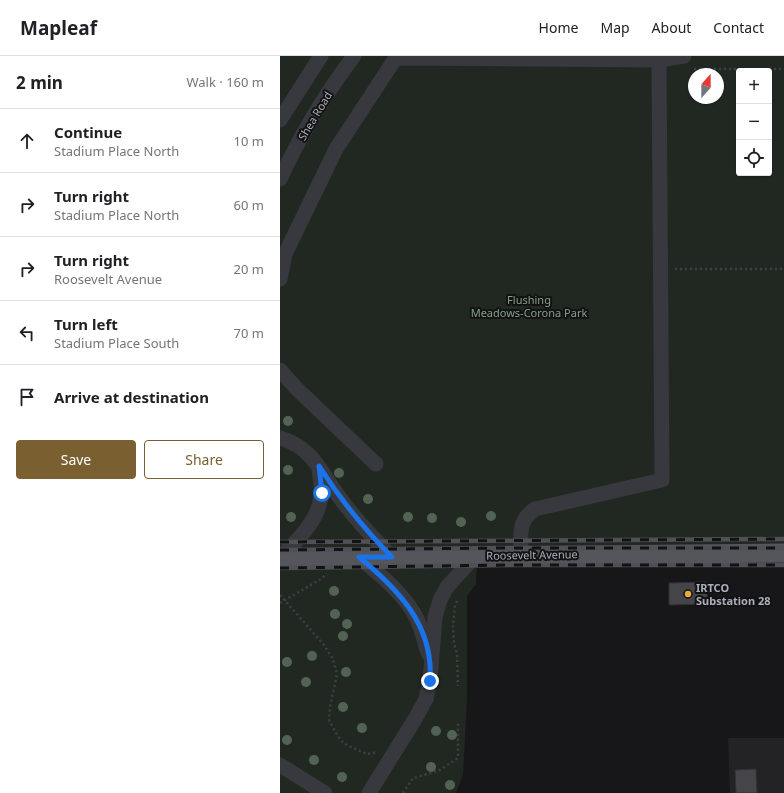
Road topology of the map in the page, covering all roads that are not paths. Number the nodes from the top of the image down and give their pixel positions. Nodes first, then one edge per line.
1 (321, 56) edge
2 (354, 56) edge
3 (684, 56) edge
4 (396, 57) edge
5 (659, 60) junction
6 (280, 120) edge
7 (280, 179) edge
8 (280, 279) edge
9 (280, 370) edge
10 (280, 438) edge
11 (376, 464) dead end
12 (319, 466) junction
13 (784, 552) edge
14 (476, 555) junction
15 (520, 555) junction
16 (359, 557) junction
17 (392, 557) junction
18 (280, 558) edge
19 (430, 661) junction
20 (280, 765) edge
21 (325, 793) edge
22 (369, 793) edge

1 - 6 street
2 - 7 street, Shea Road
3 - 5 street
4 - 5 street
4 - 8 street
5 - 15 street
9 - 11 street
10 - 12 street
12 - 17 street
12 - 18 street
13 - 15 main road, Roosevelt Avenue
14 - 15 main road, Roosevelt Avenue
14 - 17 main road, Roosevelt Avenue
14 - 19 street
16 - 17 main road, Roosevelt Avenue
16 - 18 main road, Roosevelt Avenue
16 - 19 street
19 - 22 street
20 - 21 street

